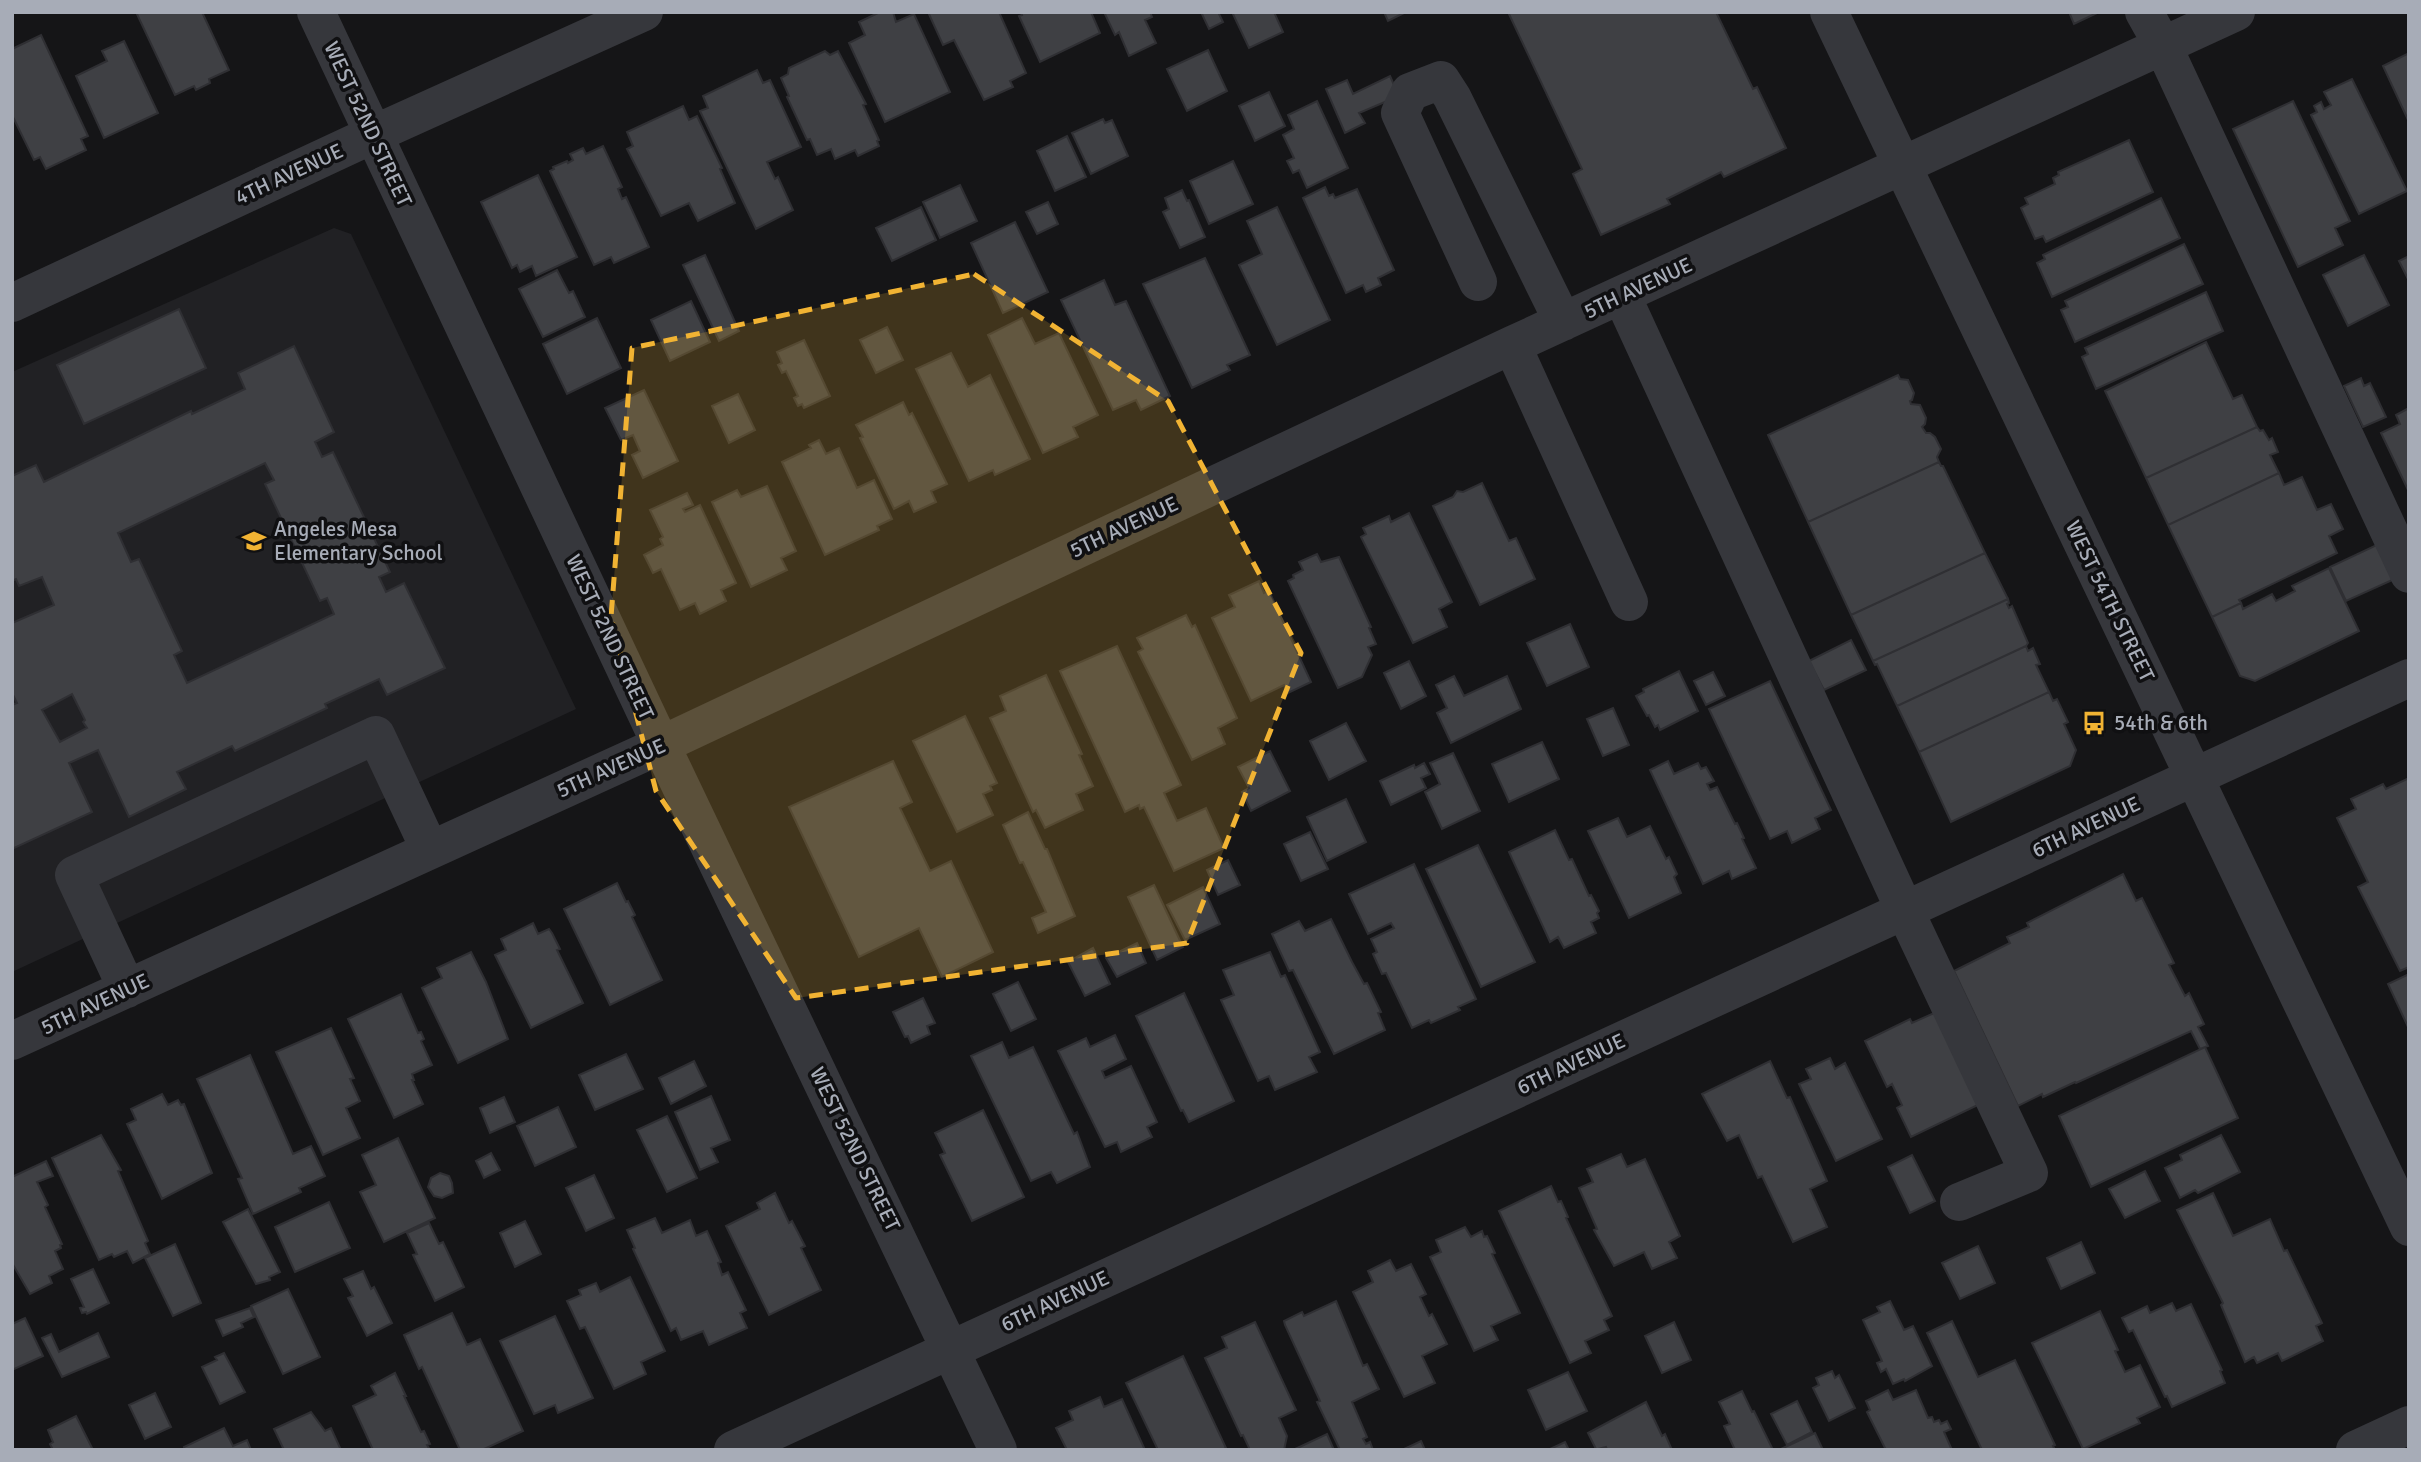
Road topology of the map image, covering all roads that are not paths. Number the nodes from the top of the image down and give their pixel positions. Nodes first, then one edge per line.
1 (316, 12) edge
2 (644, 12) edge
3 (1829, 12) edge
4 (2144, 12) edge
5 (2236, 12) edge
6 (2163, 46) junction
7 (372, 135) junction
8 (1902, 166) junction
9 (1478, 282) dead end
10 (1622, 296) junction
11 (12, 303) edge
12 (1563, 322) junction
13 (1512, 345) junction
14 (2409, 574) edge
15 (1629, 602) dead end
16 (2409, 678) edge
17 (661, 745) junction
18 (2195, 777) junction
19 (430, 850) junction
20 (1905, 911) junction
21 (127, 989) junction
22 (12, 1041) edge
23 (1959, 1202) dead end
24 (2409, 1227) edge
25 (951, 1349) junction
26 (2409, 1425) edge
27 (733, 1450) edge
28 (998, 1450) edge
29 (2355, 1450) edge

1 - 7 street, WEST 52ND STREET
2 - 7 street, 4TH AVENUE
3 - 8 street, WEST 54TH STREET
4 - 6 street
5 - 6 street, 5TH AVENUE
6 - 8 street, 5TH AVENUE
6 - 14 street
7 - 11 street, 4TH AVENUE
7 - 17 street, WEST 52ND STREET
8 - 10 street, 5TH AVENUE
8 - 18 street, WEST 54TH STREET
9 - 12 street
10 - 12 street, 5TH AVENUE
10 - 20 street
12 - 13 street, 5TH AVENUE
13 - 15 street
13 - 17 street, 5TH AVENUE
16 - 18 street, 6TH AVENUE
17 - 19 street, 5TH AVENUE
17 - 25 street, WEST 52ND STREET
18 - 20 street, 6TH AVENUE
18 - 24 street, WEST 54TH STREET
19 - 21 street, 5TH AVENUE
19 - 21 street
20 - 23 street
20 - 25 street, 6TH AVENUE
21 - 22 street, 5TH AVENUE
25 - 27 street, 6TH AVENUE
25 - 28 street, WEST 52ND STREET
26 - 29 street

